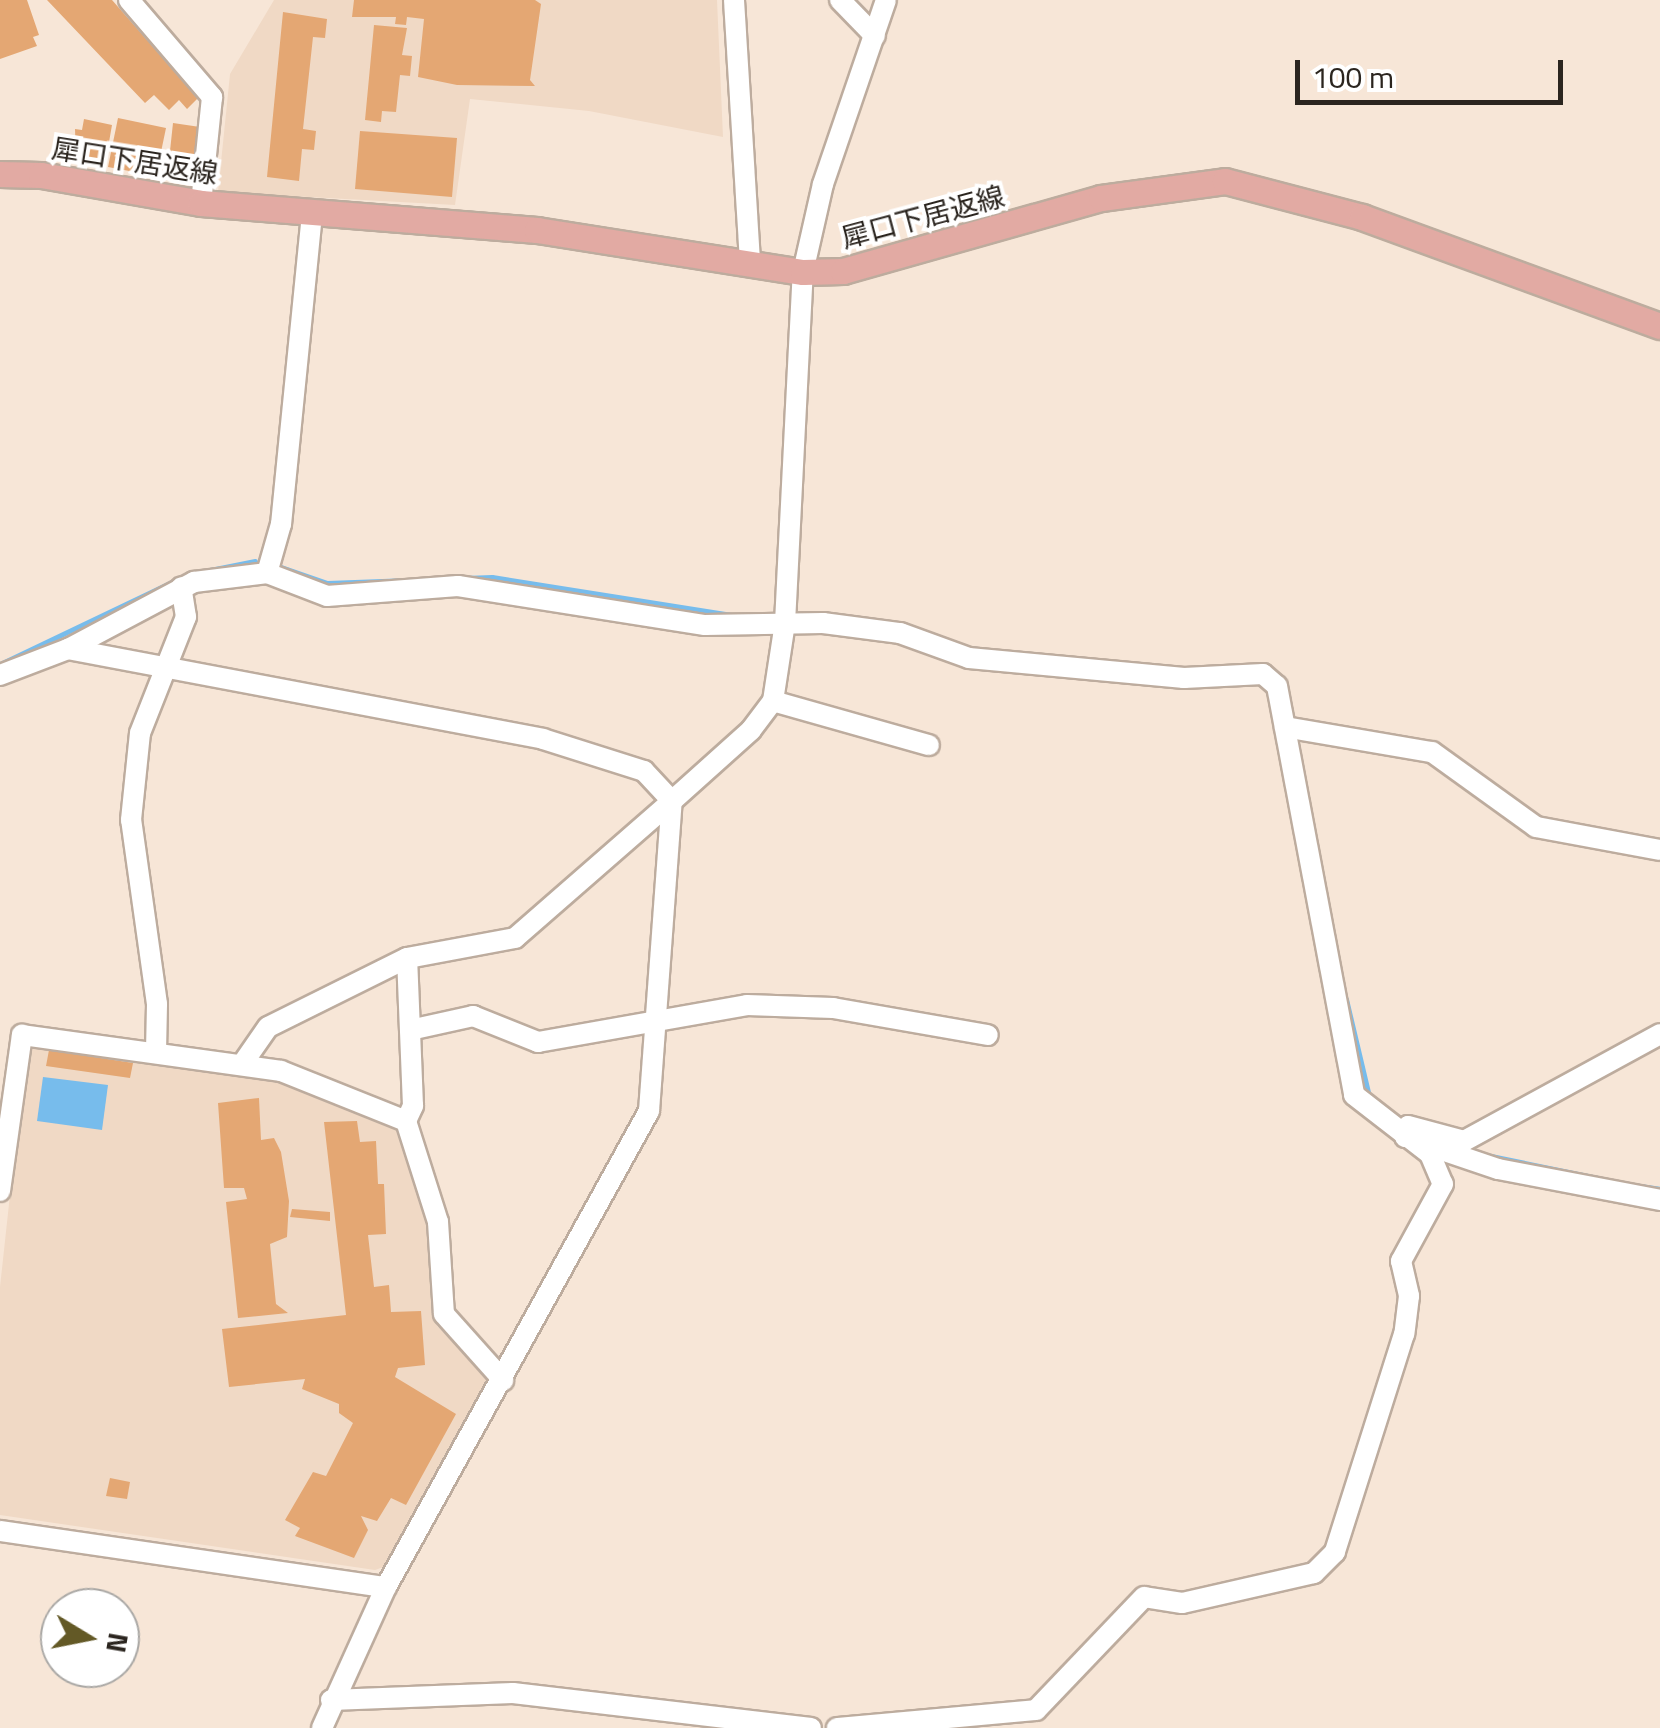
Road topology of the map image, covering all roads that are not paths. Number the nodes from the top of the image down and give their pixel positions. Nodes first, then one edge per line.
1 (129, 0) edge
2 (734, 0) edge
3 (840, 0) edge
4 (886, 0) edge
5 (875, 36) junction
6 (0, 174) edge
7 (201, 203) junction
8 (312, 214) junction
9 (750, 265) junction
10 (803, 272) junction
11 (1660, 326) edge
12 (267, 573) junction
13 (181, 587) junction
14 (784, 624) junction
15 (68, 649) junction
16 (164, 669) junction
17 (0, 675) edge
18 (773, 701) junction
19 (1292, 727) junction
20 (929, 745) dead end
21 (672, 800) junction
22 (1660, 850) edge
23 (407, 958) junction
24 (656, 1020) junction
25 (410, 1030) junction
26 (1660, 1034) edge
27 (988, 1035) dead end
28 (156, 1052) junction
29 (242, 1062) junction
30 (406, 1121) junction
31 (1405, 1137) junction
32 (0, 1192) edge
33 (1660, 1200) edge
34 (503, 1380) junction
35 (0, 1531) edge
36 (386, 1587) junction
37 (331, 1700) junction
38 (322, 1728) edge
39 (811, 1728) edge
40 (837, 1728) edge

1 - 7 street
2 - 9 street
3 - 5 street
4 - 5 street
5 - 10 street
6 - 7 main road, 犀口下居返線
7 - 8 main road, 犀口下居返線
8 - 9 main road, 犀口下居返線
8 - 12 street
9 - 10 main road, 犀口下居返線
10 - 11 main road, 犀口下居返線
10 - 14 street
12 - 13 street
12 - 14 street
13 - 15 street
13 - 16 street
14 - 18 street
14 - 19 street
15 - 16 street
15 - 17 street
16 - 21 street
16 - 28 street
18 - 20 street
18 - 21 street
19 - 22 street
19 - 31 street
21 - 23 street
21 - 24 street
23 - 25 street
23 - 29 street
24 - 25 street
24 - 27 street
24 - 34 street
25 - 30 street
26 - 31 street
28 - 29 street
28 - 32 street
29 - 30 street
30 - 34 street
31 - 33 street
31 - 40 street
34 - 36 street
35 - 36 street
36 - 37 street
37 - 38 street
37 - 39 street

